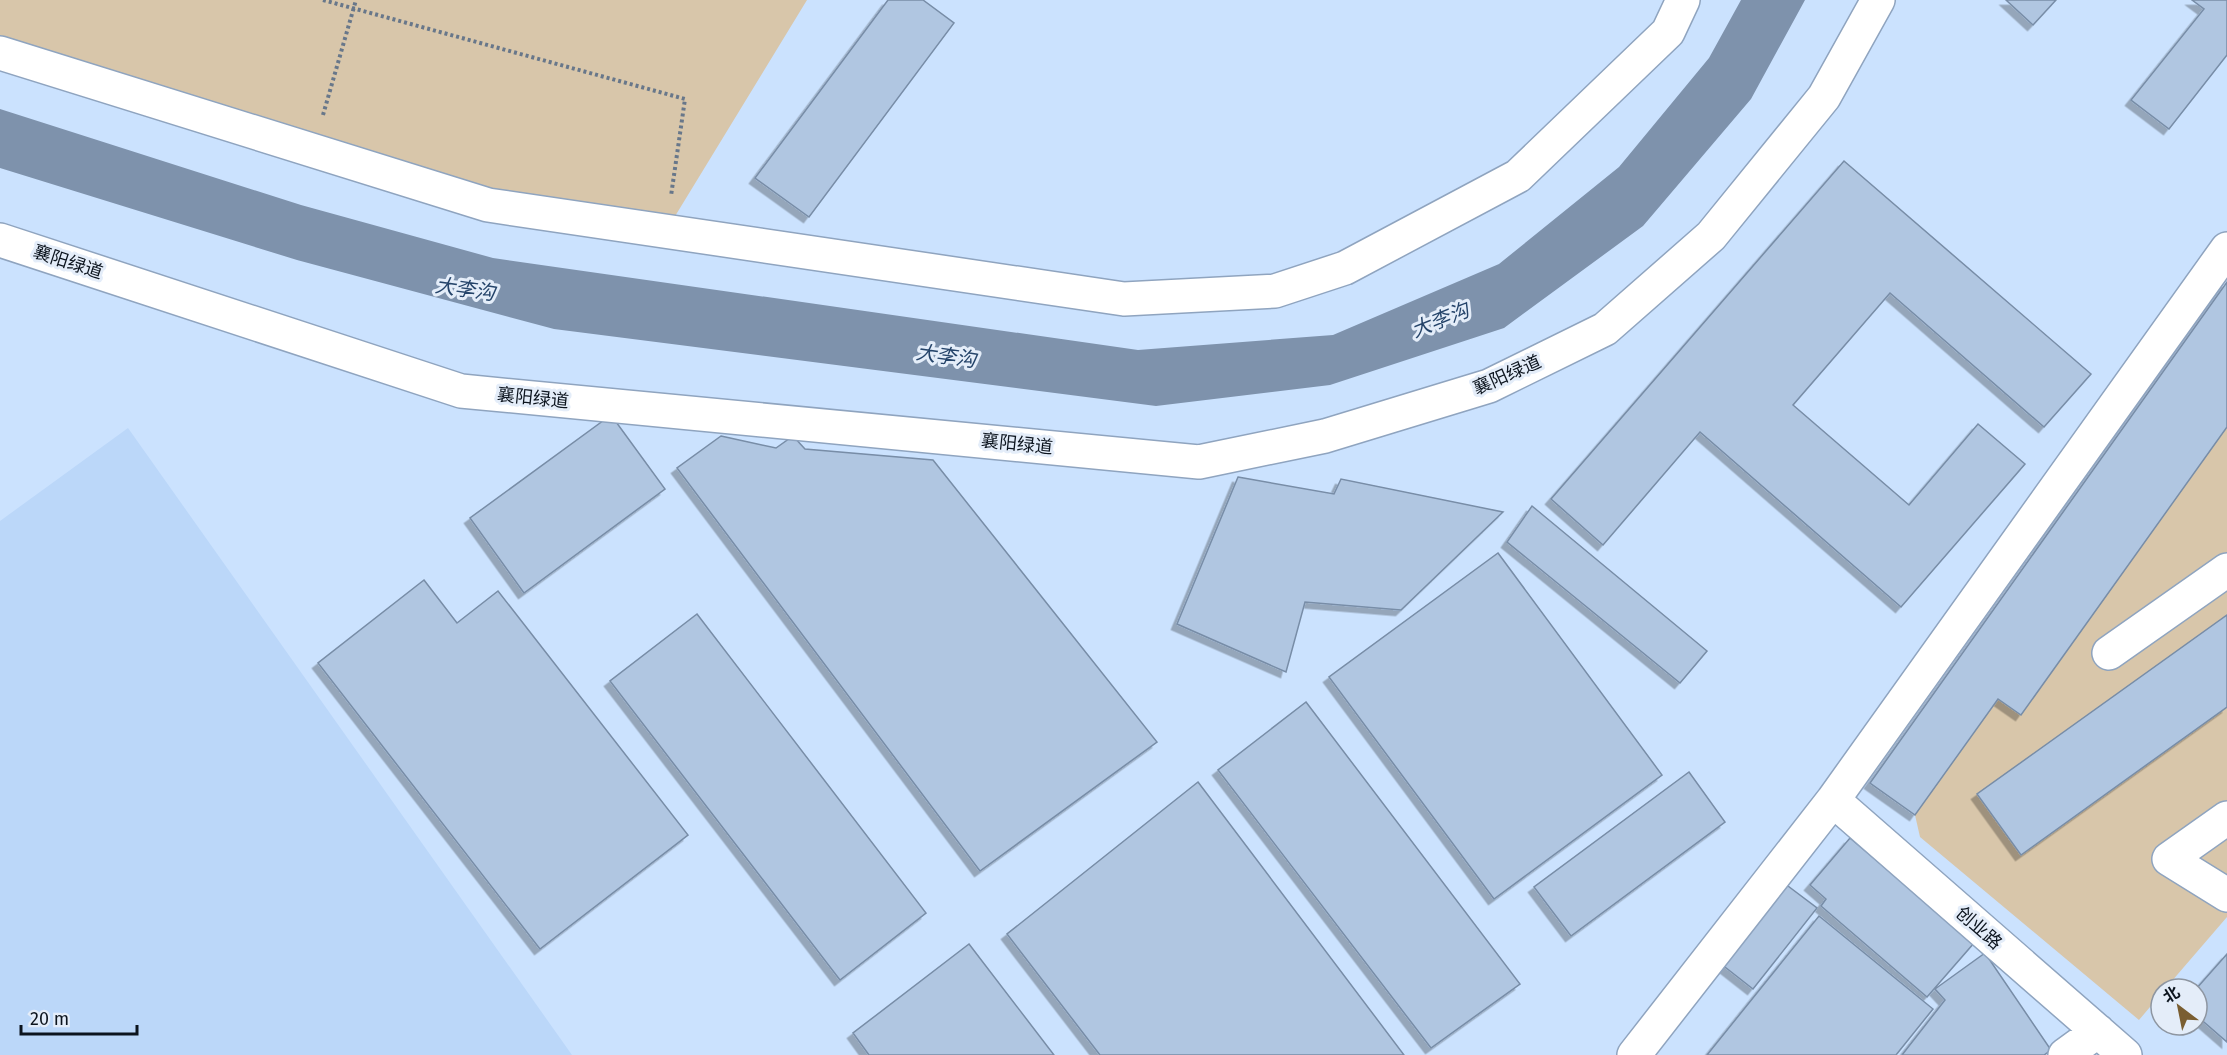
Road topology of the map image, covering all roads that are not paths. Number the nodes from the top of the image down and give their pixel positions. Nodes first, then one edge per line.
1 (1683, 0) edge
2 (1878, 0) edge
3 (0, 53) edge
4 (0, 240) edge
5 (2227, 249) edge
6 (2227, 570) edge
7 (2109, 653) dead end
8 (1833, 800) junction
9 (2227, 818) edge
10 (2227, 895) edge
11 (2098, 1031) junction
12 (1634, 1055) edge
13 (2066, 1055) edge
14 (2125, 1055) edge

1 - 3 street
2 - 4 street, 襄阳绿道
5 - 8 street
6 - 7 street
8 - 11 street, 创业路
8 - 12 street
9 - 10 street
11 - 13 street
11 - 14 street, 创业路

